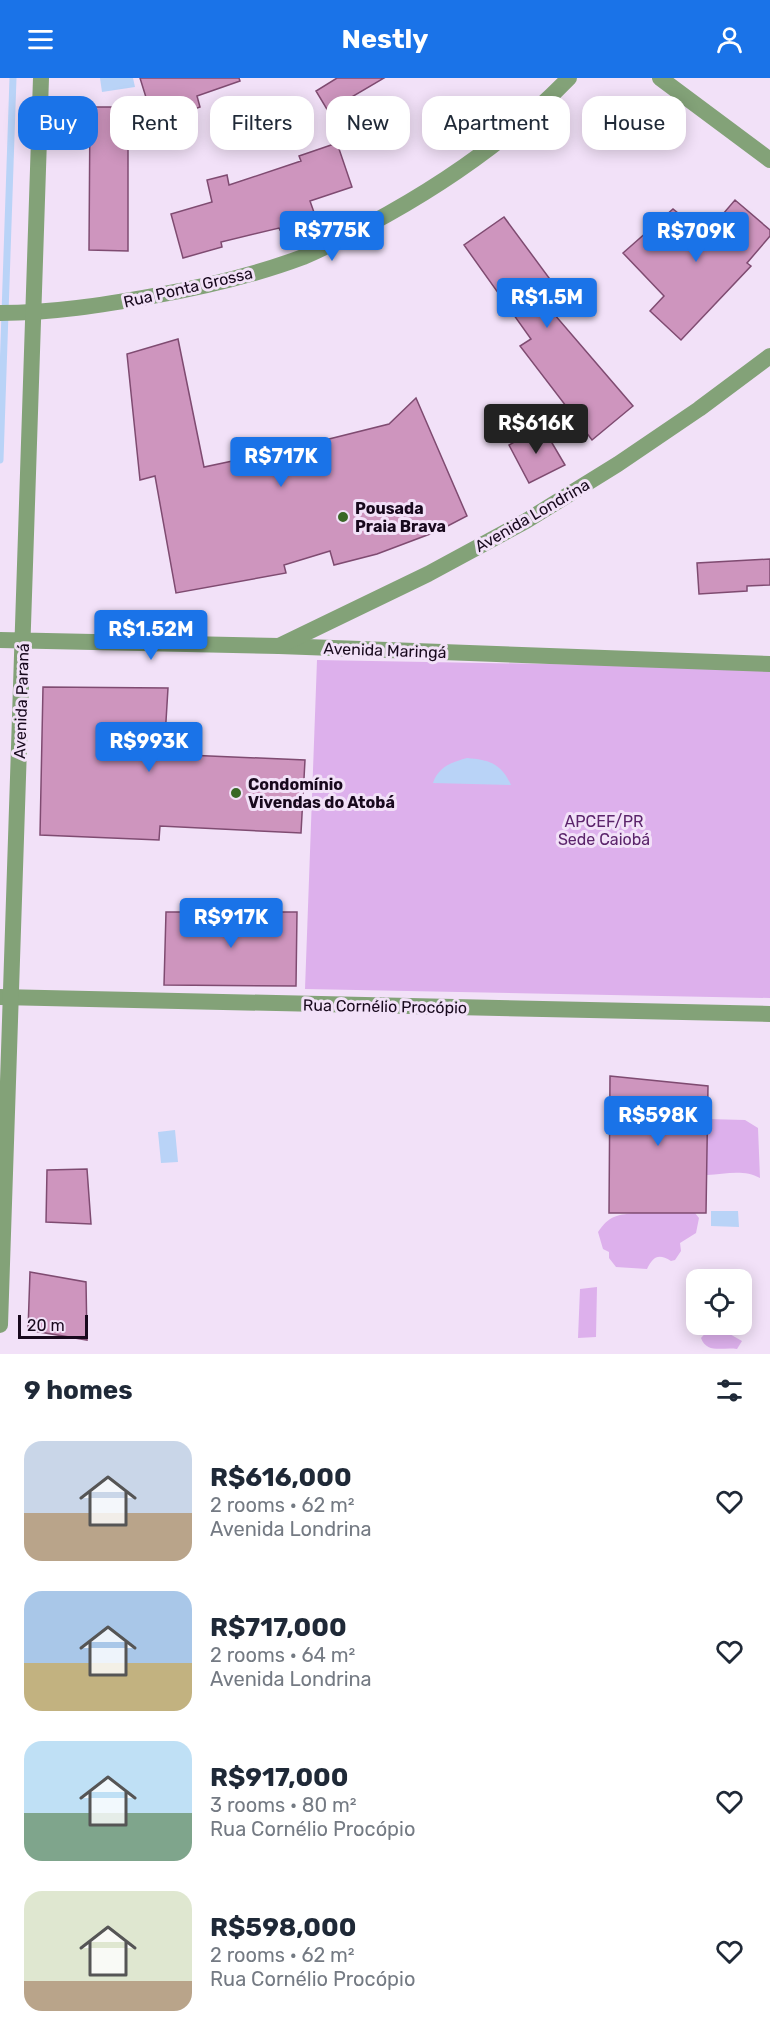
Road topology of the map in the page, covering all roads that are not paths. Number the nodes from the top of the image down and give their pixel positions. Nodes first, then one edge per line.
1 (41, 78) edge
2 (569, 78) edge
3 (660, 78) edge
4 (770, 160) edge
5 (0, 312) edge
6 (33, 313) junction
7 (770, 356) edge
8 (0, 640) edge
9 (23, 641) junction
10 (279, 646) junction
11 (770, 664) edge
12 (4, 997) edge
13 (770, 1014) edge
14 (0, 1325) edge

1 - 6 street, Avenida Paraná
2 - 6 street, Rua Ponta Grossa
3 - 4 street
5 - 6 street, Rua Ponta Grossa
6 - 9 street, Avenida Paraná
7 - 10 street, Avenida Londrina
8 - 9 street, Avenida Maringá
9 - 10 street, Avenida Maringá
9 - 12 street, Avenida Paraná
10 - 11 street, Avenida Maringá
12 - 13 street, Rua Cornélio Procópio
12 - 14 street, Avenida Paraná

